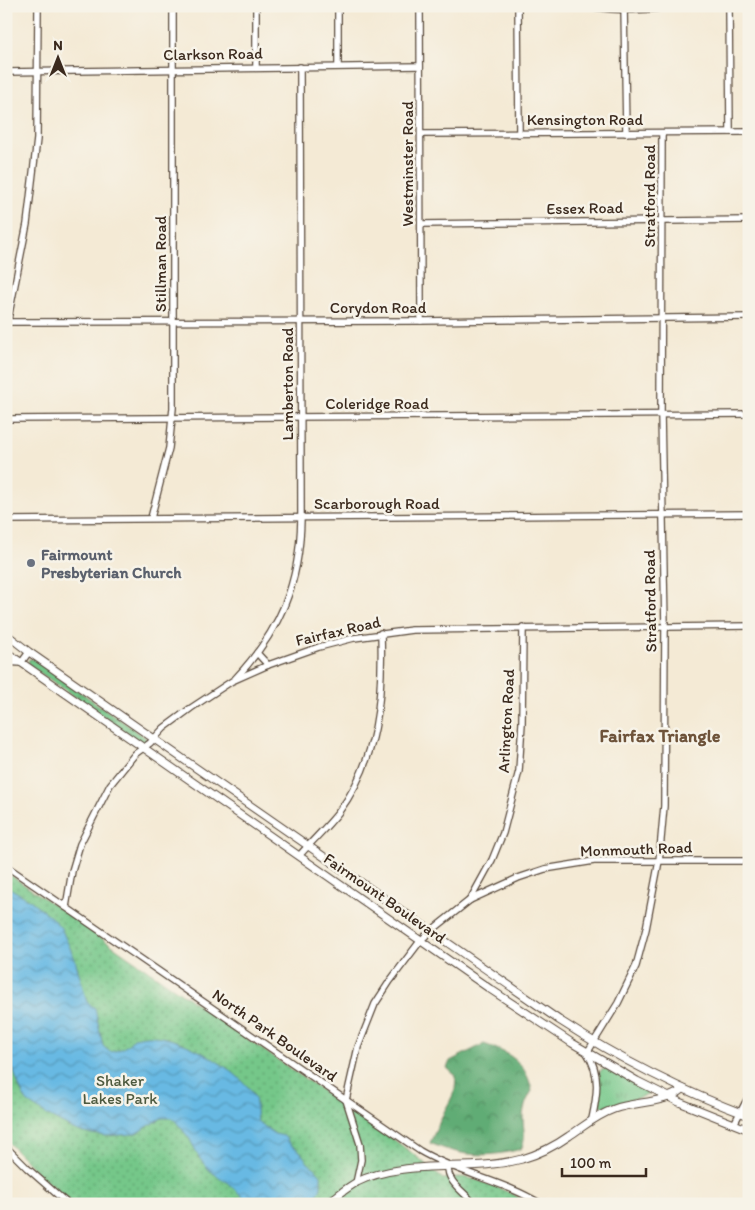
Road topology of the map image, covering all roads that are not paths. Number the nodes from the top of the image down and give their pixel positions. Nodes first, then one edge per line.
1 (38, 6) edge
2 (173, 6) edge
3 (256, 6) edge
4 (338, 6) edge
5 (420, 6) edge
6 (518, 6) edge
7 (586, 6) edge
8 (676, 6) edge
9 (729, 6) edge
10 (624, 9) edge
11 (338, 66) junction
12 (420, 66) junction
13 (256, 67) junction
14 (300, 67) junction
15 (173, 69) junction
16 (38, 71) junction
17 (6, 72) edge
18 (626, 132) junction
19 (730, 132) junction
20 (749, 132) edge
21 (662, 133) junction
22 (421, 134) junction
23 (519, 134) junction
24 (749, 220) edge
25 (662, 221) junction
26 (421, 224) junction
27 (749, 317) edge
28 (662, 318) junction
29 (301, 320) junction
30 (174, 321) junction
31 (421, 321) junction
32 (7, 324) edge
33 (661, 414) junction
34 (749, 414) edge
35 (173, 417) junction
36 (301, 417) junction
37 (6, 419) edge
38 (749, 514) edge
39 (662, 515) junction
40 (151, 518) junction
41 (301, 518) junction
42 (6, 520) edge
43 (665, 626) junction
44 (749, 626) edge
45 (523, 627) junction
46 (381, 633) junction
47 (6, 634) edge
48 (6, 652) edge
49 (28, 652) junction
50 (257, 653) junction
51 (6, 662) edge
52 (20, 662) junction
53 (268, 665) junction
54 (232, 681) junction
55 (154, 739) junction
56 (144, 748) junction
57 (308, 846) junction
58 (299, 856) junction
59 (659, 861) junction
60 (749, 861) edge
61 (6, 866) edge
62 (470, 900) junction
63 (66, 907) junction
64 (431, 930) junction
65 (421, 940) junction
66 (594, 1042) junction
67 (587, 1053) junction
68 (683, 1089) junction
69 (749, 1096) edge
70 (669, 1097) junction
71 (346, 1100) junction
72 (740, 1113) junction
73 (749, 1116) edge
74 (592, 1119) junction
75 (734, 1124) junction
76 (749, 1130) edge
77 (6, 1147) edge
78 (448, 1166) junction
79 (356, 1183) junction
80 (68, 1204) edge
81 (326, 1204) edge
82 (474, 1204) edge
83 (541, 1204) edge

1 - 16 street
2 - 15 street, Stillman Road
3 - 13 street
4 - 11 street
5 - 12 street, Westminster Road
6 - 23 street
7 - 10 street
8 - 10 street
9 - 19 street
10 - 18 street
11 - 12 street, Clarkson Road
11 - 14 street, Clarkson Road
12 - 22 street, Westminster Road
13 - 14 street, Clarkson Road
13 - 15 street, Clarkson Road
14 - 29 street, Lamberton Road
15 - 16 street, Clarkson Road
15 - 30 street, Stillman Road
16 - 17 street, Clarkson Road
16 - 32 street
18 - 21 street, Kensington Road
18 - 23 street, Kensington Road
19 - 20 street, Kensington Road
19 - 21 street, Kensington Road
21 - 25 street, Stratford Road
22 - 23 street, Kensington Road
22 - 26 street, Westminster Road
24 - 25 street, Essex Road
25 - 26 street, Essex Road
25 - 28 street, Stratford Road
26 - 31 street, Westminster Road
27 - 28 street, Corydon Road
28 - 31 street, Corydon Road
28 - 33 street, Stratford Road
29 - 30 street, Corydon Road
29 - 31 street, Corydon Road
29 - 36 street, Lamberton Road
30 - 32 street, Corydon Road
30 - 35 street, Stillman Road
33 - 34 street, Coleridge Road
33 - 36 street, Coleridge Road
33 - 39 street, Stratford Road
35 - 36 street, Coleridge Road
35 - 37 street, Coleridge Road
35 - 40 street, Stillman Road
36 - 41 street, Lamberton Road
38 - 39 street, Scarborough Road
39 - 41 street, Scarborough Road
39 - 43 street, Stratford Road
40 - 41 street, Scarborough Road
40 - 42 street, Scarborough Road
41 - 50 street, Lamberton Road
43 - 44 street, Fairfax Road
43 - 45 street, Fairfax Road
43 - 59 street, Stratford Road
45 - 46 street, Fairfax Road
45 - 62 street, Arlington Road
46 - 53 street, Fairfax Road
46 - 57 street
47 - 49 main road, Fairmount Boulevard
48 - 52 main road, Fairmount Boulevard
49 - 52 street
49 - 55 main road, Fairmount Boulevard
50 - 53 street
50 - 54 street, Lamberton Road
51 - 52 street
52 - 56 main road, Fairmount Boulevard
53 - 54 street, Fairfax Road
54 - 55 street, Fairfax Road
55 - 56 street, Fairfax Road
55 - 57 main road, Fairmount Boulevard
56 - 58 main road, Fairmount Boulevard
56 - 63 street, Fairfax Road
57 - 58 street
57 - 64 main road, Fairmount Boulevard
58 - 65 main road, Fairmount Boulevard
59 - 60 street, Monmouth Road
59 - 62 street, Monmouth Road
59 - 66 street, Stratford Road
61 - 63 street, North Park Boulevard
62 - 64 street, Arlington Road
63 - 71 street, North Park Boulevard
64 - 65 street, Arlington Road
64 - 66 main road, Fairmount Boulevard
65 - 67 main road, Fairmount Boulevard
65 - 71 street, Arlington Road
66 - 67 street, Stratford Road
66 - 68 main road, Fairmount Boulevard
67 - 70 main road, Fairmount Boulevard
67 - 74 street
68 - 70 main road
68 - 72 main road, Fairmount Boulevard
69 - 72 street
70 - 74 main road
70 - 75 main road, Fairmount Boulevard
71 - 78 street, North Park Boulevard
71 - 79 street
72 - 73 main road, Fairmount Boulevard
72 - 75 street
74 - 78 main road
75 - 76 main road, Fairmount Boulevard
77 - 80 street
78 - 79 main road
78 - 82 street
78 - 83 street, North Park Boulevard
79 - 81 main road

